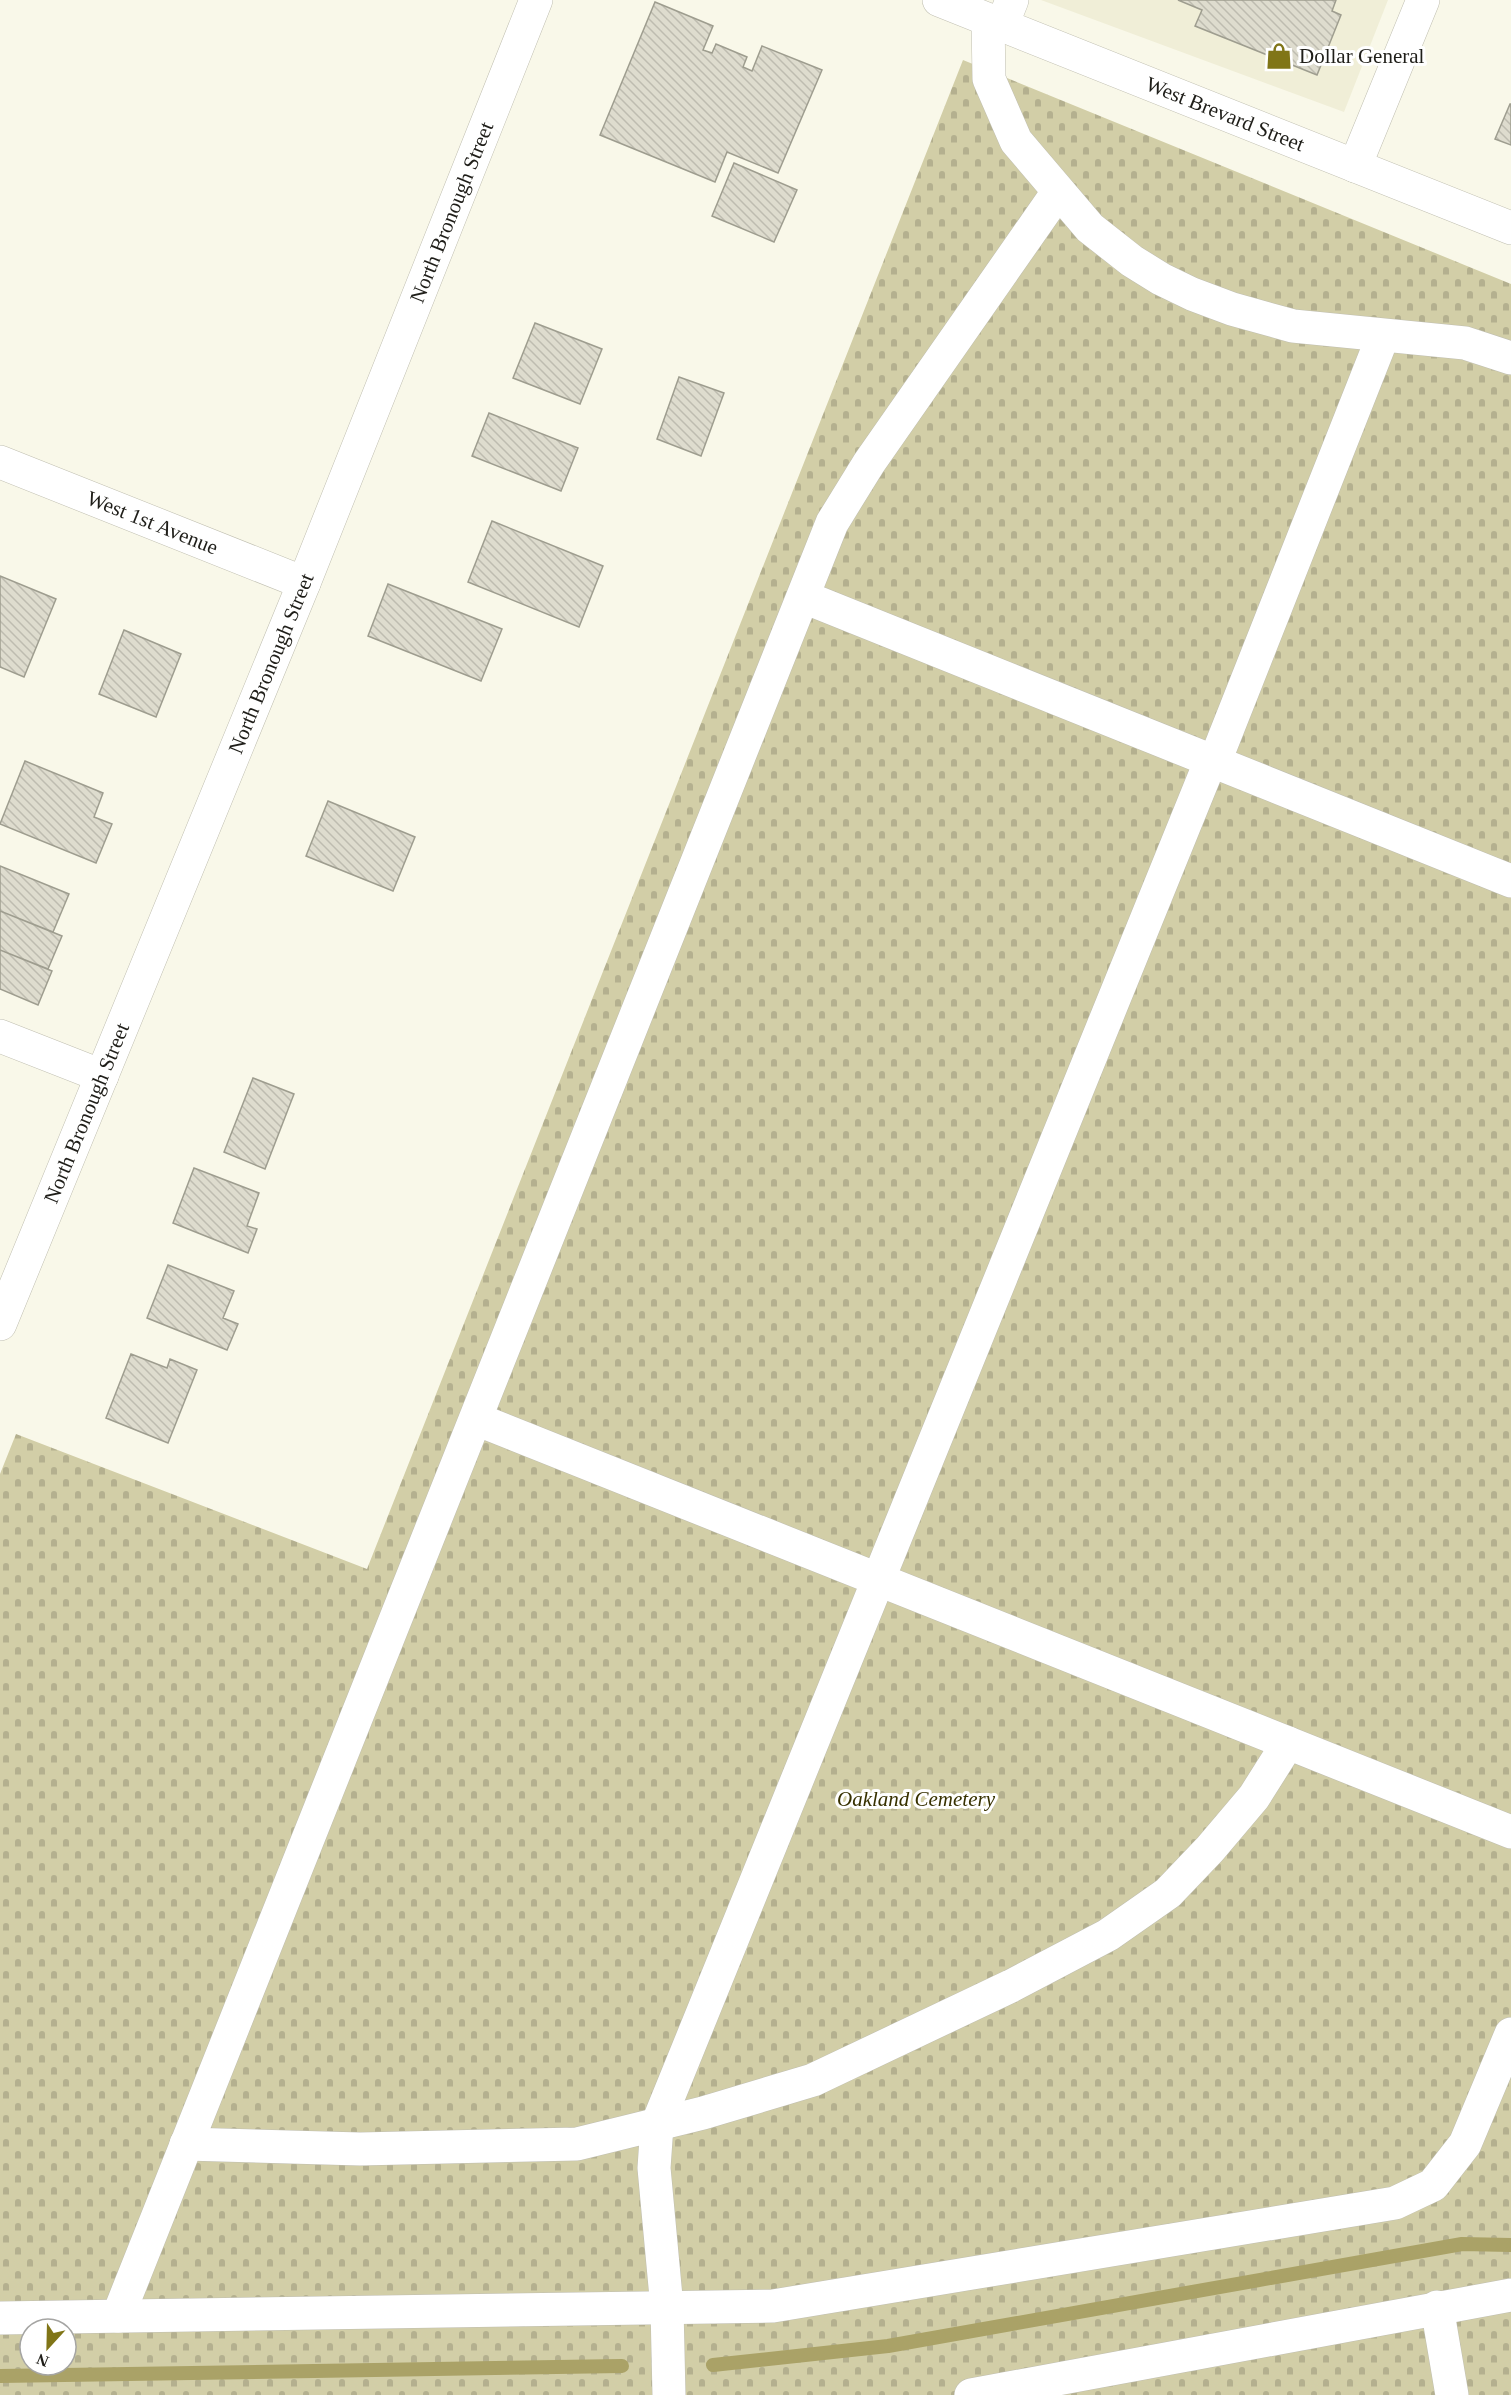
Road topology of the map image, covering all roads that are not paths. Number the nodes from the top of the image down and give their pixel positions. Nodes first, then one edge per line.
1 (536, 0) edge
2 (939, 0) edge
3 (1423, 0) edge
4 (1000, 15) edge
5 (1355, 165) junction
6 (1058, 192) junction
7 (1511, 228) edge
8 (1383, 336) junction
9 (1511, 358) edge
10 (0, 462) edge
11 (304, 584) junction
12 (804, 597) junction
13 (1213, 760) junction
14 (1511, 881) edge
15 (0, 1036) edge
16 (102, 1076) junction
17 (0, 1324) edge
18 (476, 1419) junction
19 (878, 1580) junction
20 (1288, 1743) junction
21 (1511, 1832) edge
22 (1511, 2034) edge
23 (657, 2125) junction
24 (186, 2144) junction
25 (1511, 2295) edge
26 (1437, 2307) junction
27 (667, 2308) junction
28 (118, 2316) junction
29 (0, 2318) edge
30 (669, 2395) edge
31 (971, 2395) edge
32 (1452, 2395) edge

1 - 11 main road, North Bronough Street
2 - 4 main road, West Brevard Street
3 - 5 main road
4 - 5 main road, West Brevard Street
4 - 6 main road
5 - 7 main road, West Brevard Street
6 - 8 main road
6 - 12 main road
8 - 9 main road
8 - 13 main road
10 - 11 main road, West 1st Avenue
11 - 16 main road, North Bronough Street
12 - 13 main road
12 - 18 main road
13 - 14 main road
13 - 19 main road
15 - 16 main road
16 - 17 main road, North Bronough Street
18 - 19 main road
18 - 24 main road
19 - 20 main road
19 - 23 main road
20 - 21 main road
20 - 23 main road
22 - 27 main road
23 - 24 main road
23 - 27 main road
24 - 28 main road
25 - 26 main road
26 - 31 main road
26 - 32 main road
27 - 28 main road
27 - 30 main road
28 - 29 main road

